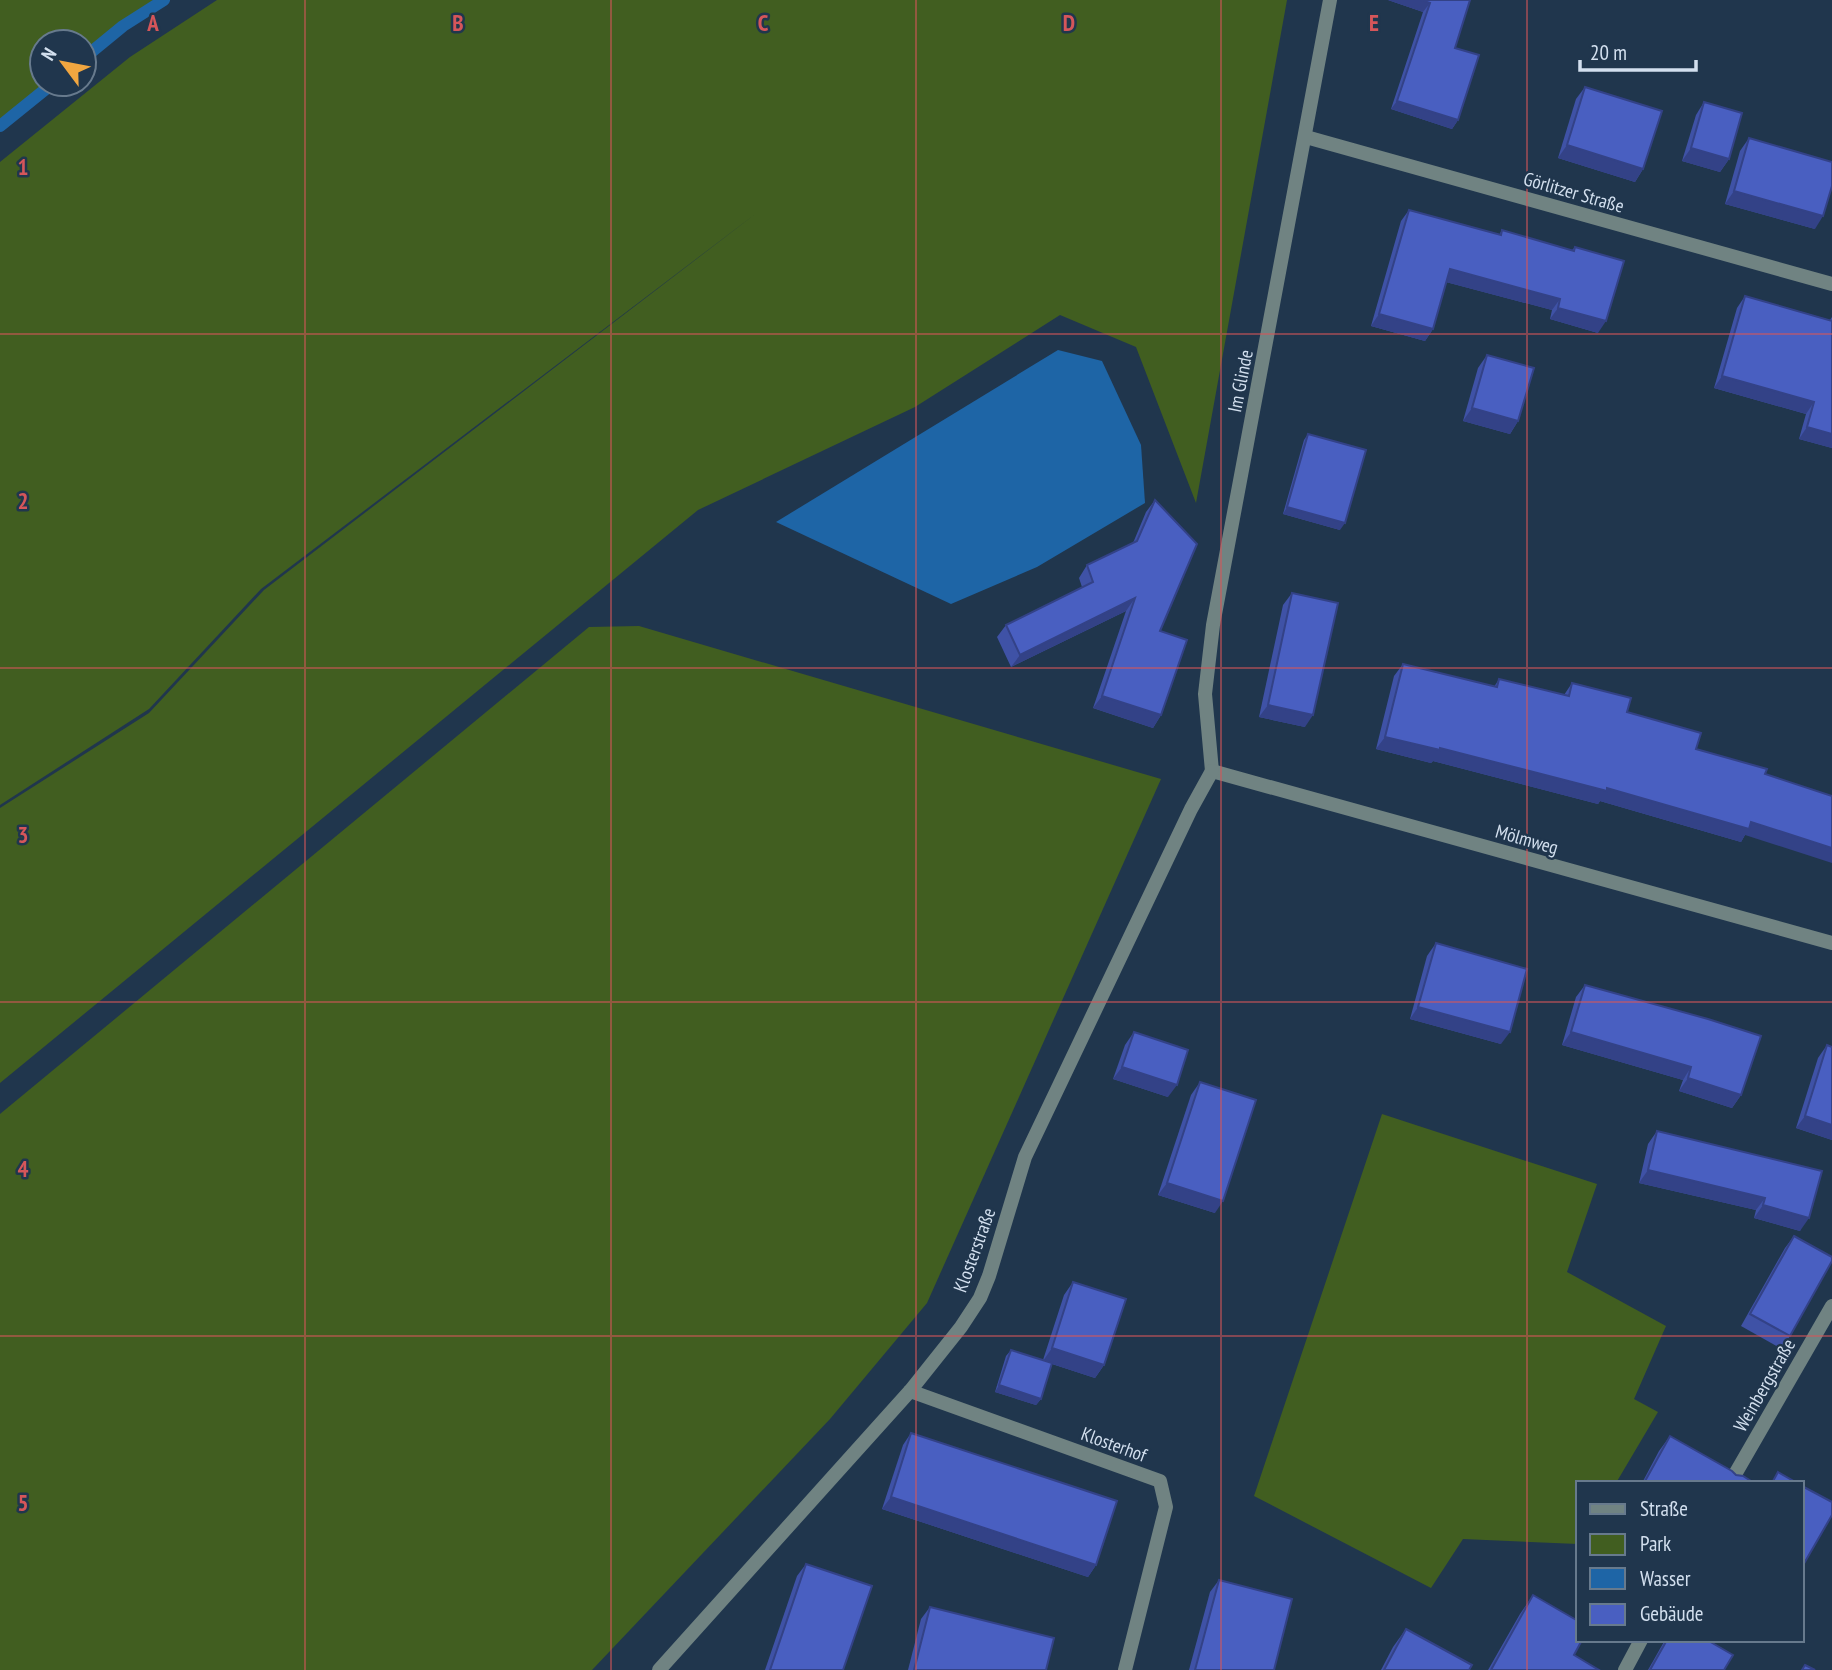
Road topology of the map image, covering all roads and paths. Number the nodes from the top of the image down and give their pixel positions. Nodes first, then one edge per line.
1 (1331, 0) edge
2 (1306, 137) junction
3 (1832, 284) edge
4 (1212, 771) junction
5 (1832, 943) edge
6 (1832, 1306) edge
7 (910, 1391) junction
8 (1731, 1481) edge
9 (1640, 1642) edge
10 (659, 1670) edge
11 (1125, 1670) edge
12 (1625, 1670) edge

1 - 2 street, Im Glinde
2 - 3 street, Görlitzer Straße
2 - 4 street, Im Glinde
4 - 5 street, Mölmweg
4 - 7 street, Klosterstraße
6 - 8 street, Weinbergstraße
7 - 10 street, Klosterstraße
7 - 11 street, Klosterhof
9 - 12 street

